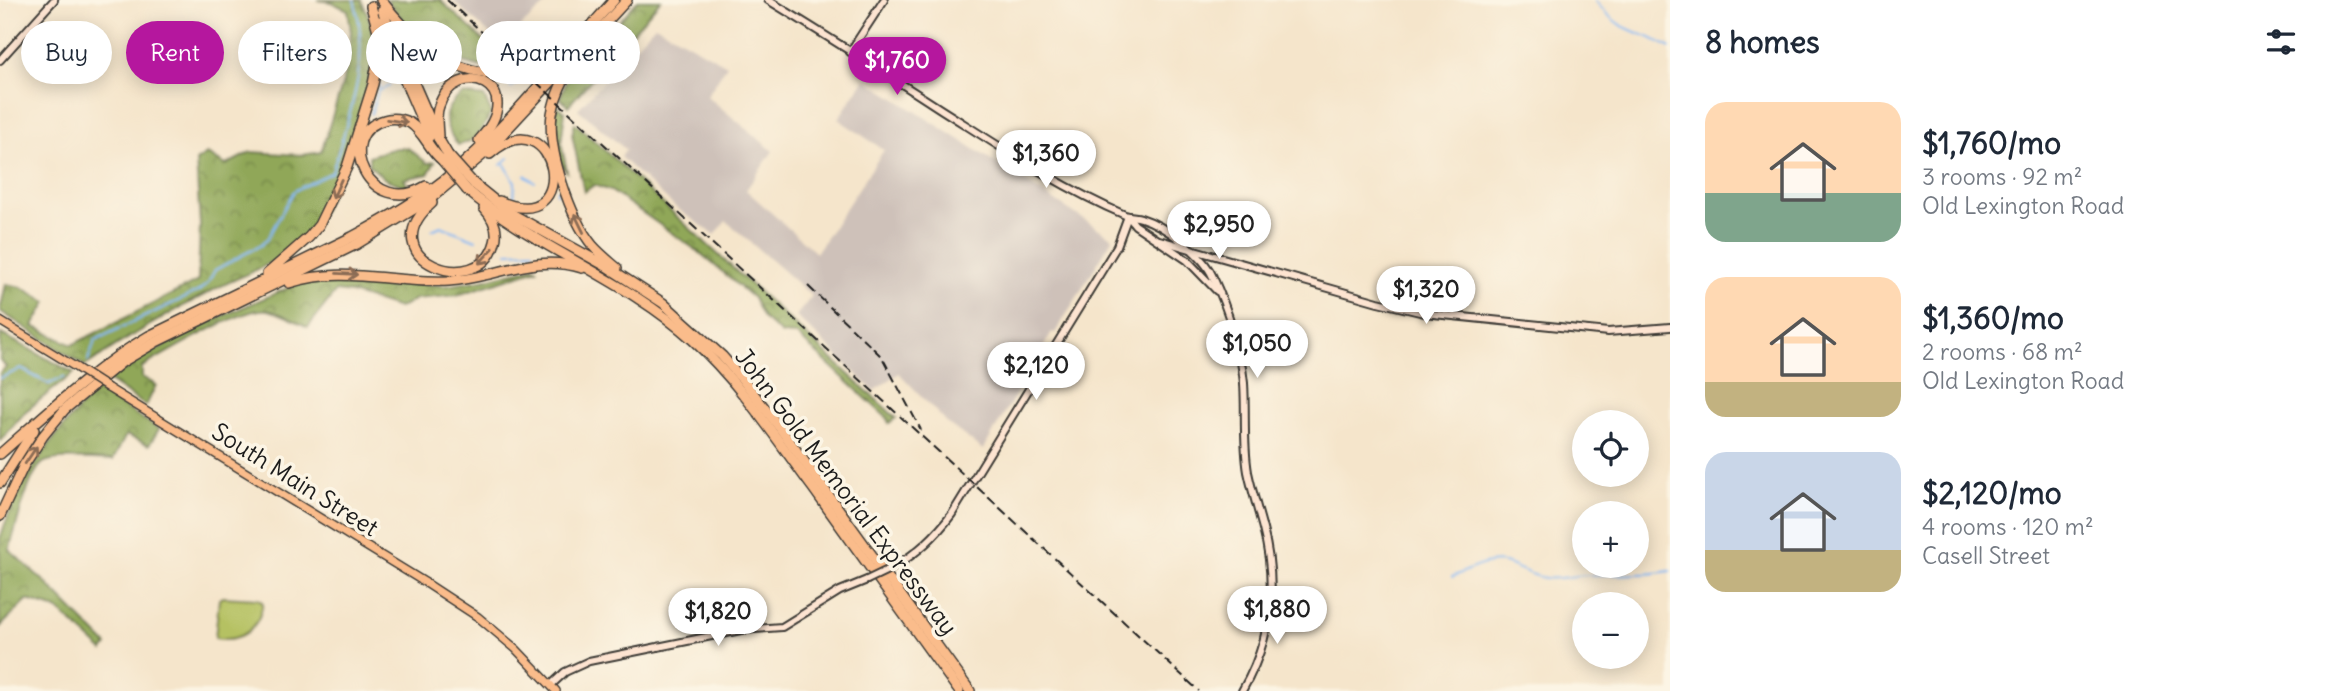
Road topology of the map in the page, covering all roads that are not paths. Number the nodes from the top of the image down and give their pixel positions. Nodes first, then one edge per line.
1 (54, 0) edge
2 (614, 0) edge
3 (627, 0) edge
4 (768, 0) edge
5 (884, 0) edge
6 (374, 1) edge
7 (608, 21) edge
8 (850, 52) junction
9 (0, 60) edge
10 (547, 84) edge
11 (562, 84) edge
12 (438, 138) junction
13 (445, 157) junction
14 (473, 159) junction
15 (445, 184) junction
16 (475, 191) junction
17 (1128, 216) junction
18 (1159, 240) junction
19 (1189, 249) junction
20 (257, 282) junction
21 (619, 285) junction
22 (1218, 292) junction
23 (235, 303) junction
24 (663, 303) junction
25 (0, 321) edge
26 (1670, 327) edge
27 (56, 405) junction
28 (0, 454) edge
29 (0, 483) edge
30 (0, 516) edge
31 (553, 688) edge
32 (959, 691) edge
33 (970, 691) edge
34 (1242, 691) edge

1 - 9 street
2 - 6 highway
2 - 14 highway
3 - 7 highway
4 - 8 street
5 - 8 street
6 - 12 highway, John Gold Memorial Expressway
6 - 13 highway, John Gold Memorial Expressway
6 -> 20 highway
8 - 17 street
10 - 14 highway
24 -> 11 highway
12 - 13 highway, John Gold Memorial Expressway
12 - 14 highway
15 -> 13 highway
13 - 16 highway, John Gold Memorial Expressway, bridge
14 - 15 highway
14 - 16 highway
16 -> 15 highway
15 - 20 highway
15 - 23 highway
16 - 21 highway, John Gold Memorial Expressway
16 - 24 highway, John Gold Memorial Expressway
17 - 18 street
17 - 19 street
17 - 31 street, bridge
18 - 19 street
18 - 22 street
19 - 22 street
19 - 26 street
20 - 27 highway
23 -> 21 highway
21 - 32 highway, John Gold Memorial Expressway
22 - 34 street
30 -> 23 highway
24 - 33 highway, John Gold Memorial Expressway
25 - 31 main road, South Main Street, bridge
27 - 28 highway
27 - 29 highway

